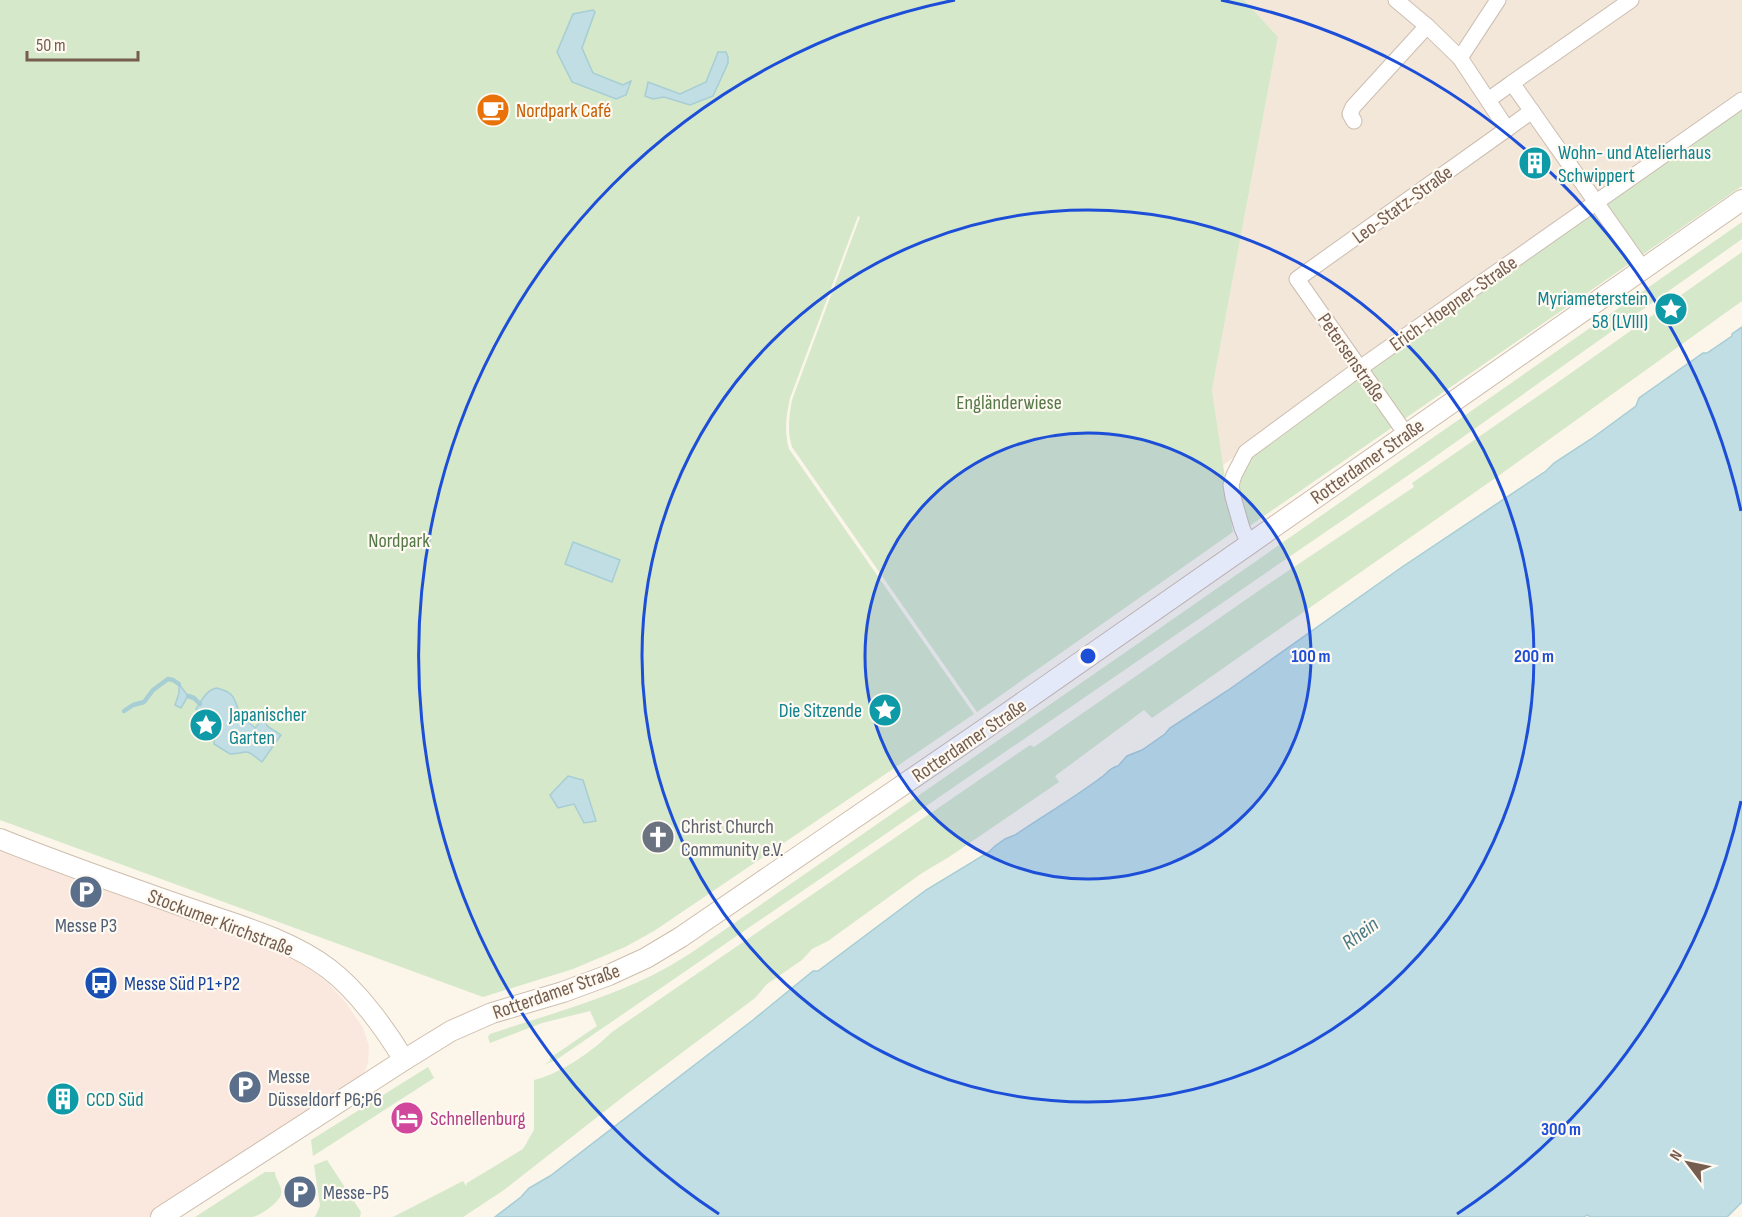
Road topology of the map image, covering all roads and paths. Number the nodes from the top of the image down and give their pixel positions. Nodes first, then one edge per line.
1 (1396, 0) edge
2 (1498, 0) edge
3 (1631, 0) edge
4 (1427, 26) junction
5 (1460, 58) junction
6 (1512, 83) junction
7 (1488, 100) junction
8 (1742, 100) edge
9 (1532, 111) junction
10 (1354, 121) dead end
11 (1508, 129) junction
12 (1742, 200) edge
13 (1597, 201) junction
14 (1643, 268) junction
15 (1297, 279) joint
16 (1360, 368) junction
17 (1406, 434) junction
18 (1249, 544) junction
19 (0, 839) edge
20 (404, 1060) junction
21 (161, 1217) edge

1 - 4 street
2 - 5 street
3 - 6 street
4 - 5 street
4 - 10 street
5 - 7 street
6 - 7 street
6 - 9 street
7 - 11 street
8 - 13 street, Erich-Hoepner-Straße
9 - 11 street, Leo-Statz-Straße
9 - 13 street
11 - 15 street, Leo-Statz-Straße
12 - 14 street, Rotterdamer Straße
13 - 14 street
13 - 16 street, Erich-Hoepner-Straße
14 - 17 street, Rotterdamer Straße
15 - 16 street, Petersenstraße
16 - 17 street, Petersenstraße
16 - 18 street, Erich-Hoepner-Straße
17 - 18 street, Rotterdamer Straße
18 - 20 street, Rotterdamer Straße
19 - 20 street, Stockumer Kirchstraße
20 - 21 street, Rotterdamer Straße

